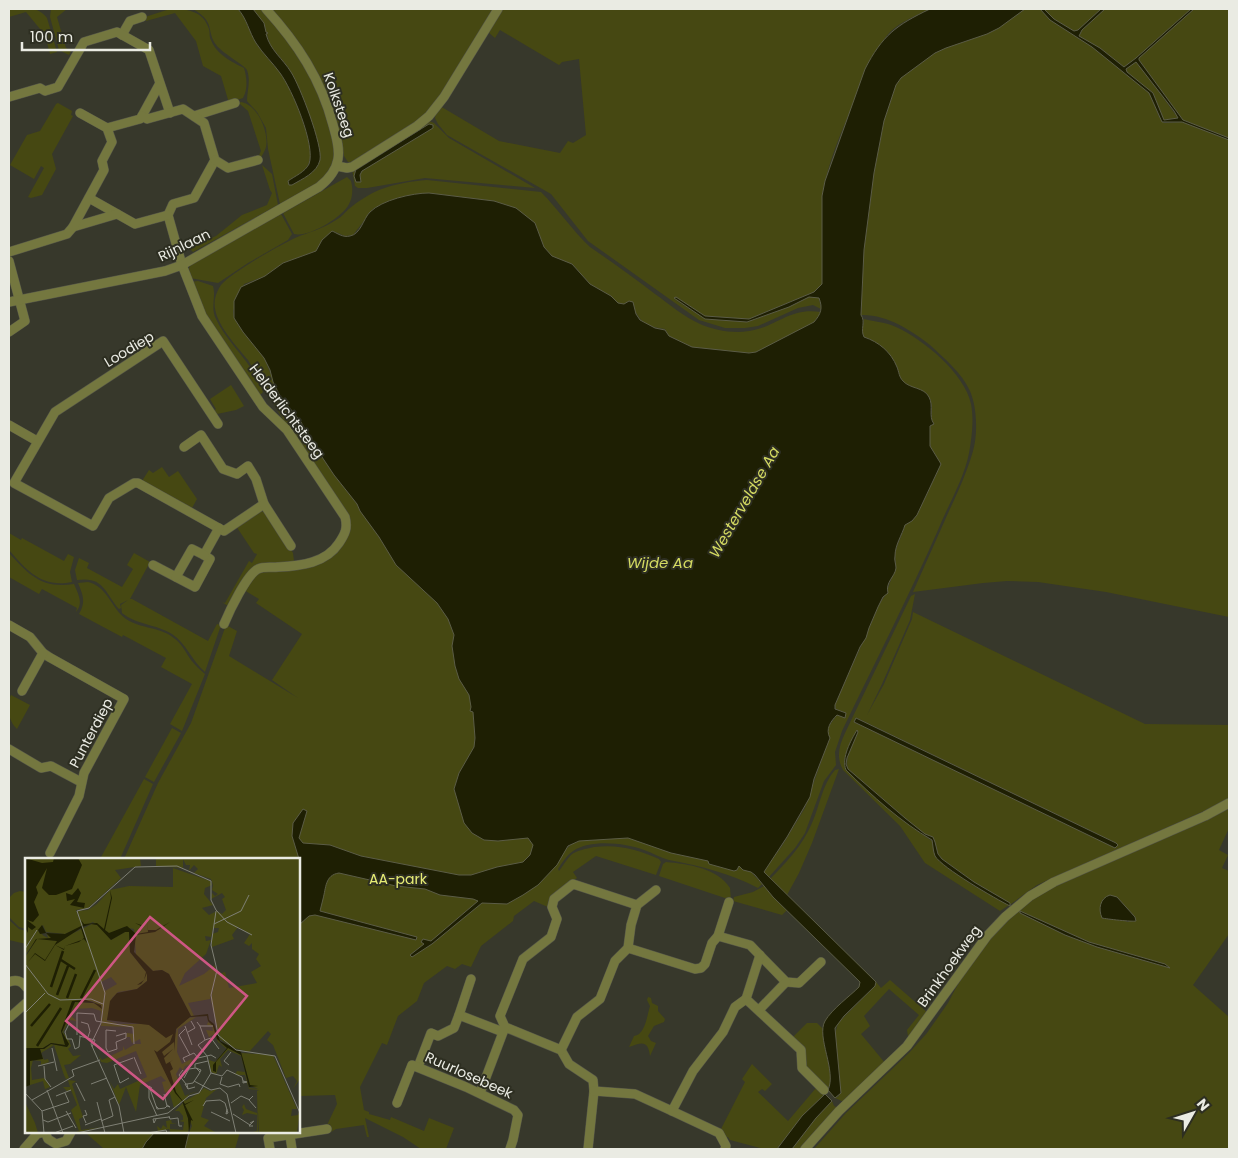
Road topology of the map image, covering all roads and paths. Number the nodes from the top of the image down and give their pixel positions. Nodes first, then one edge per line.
1 (266, 9) edge
2 (498, 9) edge
3 (142, 17) dead end
4 (122, 35) junction
5 (159, 85) junction
6 (9, 97) edge
7 (235, 103) dead end
8 (170, 113) junction
9 (80, 114) dead end
10 (142, 116) junction
11 (194, 116) junction
12 (107, 128) junction
13 (215, 160) junction
14 (258, 160) dead end
15 (337, 166) junction
16 (89, 198) junction
17 (117, 214) junction
18 (168, 215) junction
19 (72, 227) junction
20 (9, 252) edge
21 (182, 264) junction
22 (10, 266) edge
23 (20, 300) junction
24 (9, 302) edge
25 (9, 332) edge
26 (218, 424) dead end
27 (9, 425) edge
28 (38, 441) junction
29 (184, 447) dead end
30 (264, 504) junction
31 (219, 528) junction
32 (291, 546) dead end
33 (204, 555) junction
34 (153, 565) dead end
35 (176, 577) junction
36 (224, 624) dead end
37 (9, 625) edge
38 (43, 653) junction
39 (22, 692) dead end
40 (9, 749) edge
41 (81, 782) junction
42 (1229, 803) edge
43 (50, 853) dead end
44 (656, 890) dead end
45 (729, 902) dead end
46 (637, 905) junction
47 (718, 936) junction
48 (628, 948) junction
49 (760, 955) junction
50 (820, 962) dead end
51 (471, 979) dead end
52 (9, 982) edge
53 (786, 982) junction
54 (25, 986) edge
55 (746, 999) junction
56 (25, 1004) edge
57 (759, 1010) junction
58 (10, 1013) edge
59 (459, 1015) junction
60 (504, 1030) junction
61 (561, 1050) junction
62 (418, 1067) junction
63 (824, 1090) dead end
64 (594, 1091) junction
65 (480, 1093) junction
66 (397, 1103) dead end
67 (672, 1111) junction
68 (327, 1129) dead end
69 (42, 1133) edge
70 (46, 1133) edge
71 (70, 1133) edge
72 (290, 1136) junction
73 (24, 1149) edge
74 (270, 1149) edge
75 (292, 1149) edge
76 (510, 1149) edge
77 (588, 1149) edge
78 (725, 1149) edge
79 (805, 1149) edge

1 - 15 street, Kolksteeg
2 - 15 street
3 - 4 street
4 - 5 street
4 - 6 street
5 - 8 street
5 - 10 street
7 - 11 street
8 - 10 street
8 - 11 street
9 - 12 street
10 - 12 street
11 - 13 street
12 - 16 street
13 - 14 street
13 - 18 street
15 - 21 street, Rijnlaan
16 - 17 street
16 - 19 street
17 - 18 street
17 - 19 street
18 - 21 street, Helderlichtsteeg
19 - 20 street
21 - 23 street, Rijnlaan
21 - 36 street, Helderlichtsteeg
22 - 23 street
23 - 24 street, Rijnlaan
23 - 25 street
26 - 28 street, Loodiep
27 - 28 street
28 - 31 street
29 - 30 street
30 - 31 street
30 - 32 street
31 - 33 street
33 - 35 street
33 - 35 street
34 - 35 street
37 - 38 street, Punterdiep
38 - 39 street
38 - 41 street, Punterdiep
40 - 41 street, Punterdiep
41 - 43 street, Punterdiep
42 - 79 street, Brinkhoekweg
44 - 46 street
45 - 47 street
46 - 48 street
46 - 60 street
47 - 48 street
47 - 49 street
48 - 61 street
49 - 53 street
49 - 55 street
50 - 53 street
51 - 59 street
52 - 54 street
53 - 57 street
55 - 57 street
55 - 67 street
56 - 58 street
57 - 63 street
59 - 60 street
59 - 62 street
60 - 61 street
60 - 65 street
61 - 64 street
62 - 65 street, Ruurlosebeek
62 - 66 street, Ruurlosebeek
64 - 67 street
64 - 77 street
65 - 76 street, Ruurlosebeek
67 - 78 street
68 - 72 street
69 - 73 street
70 - 71 street
72 - 74 street
72 - 75 street

